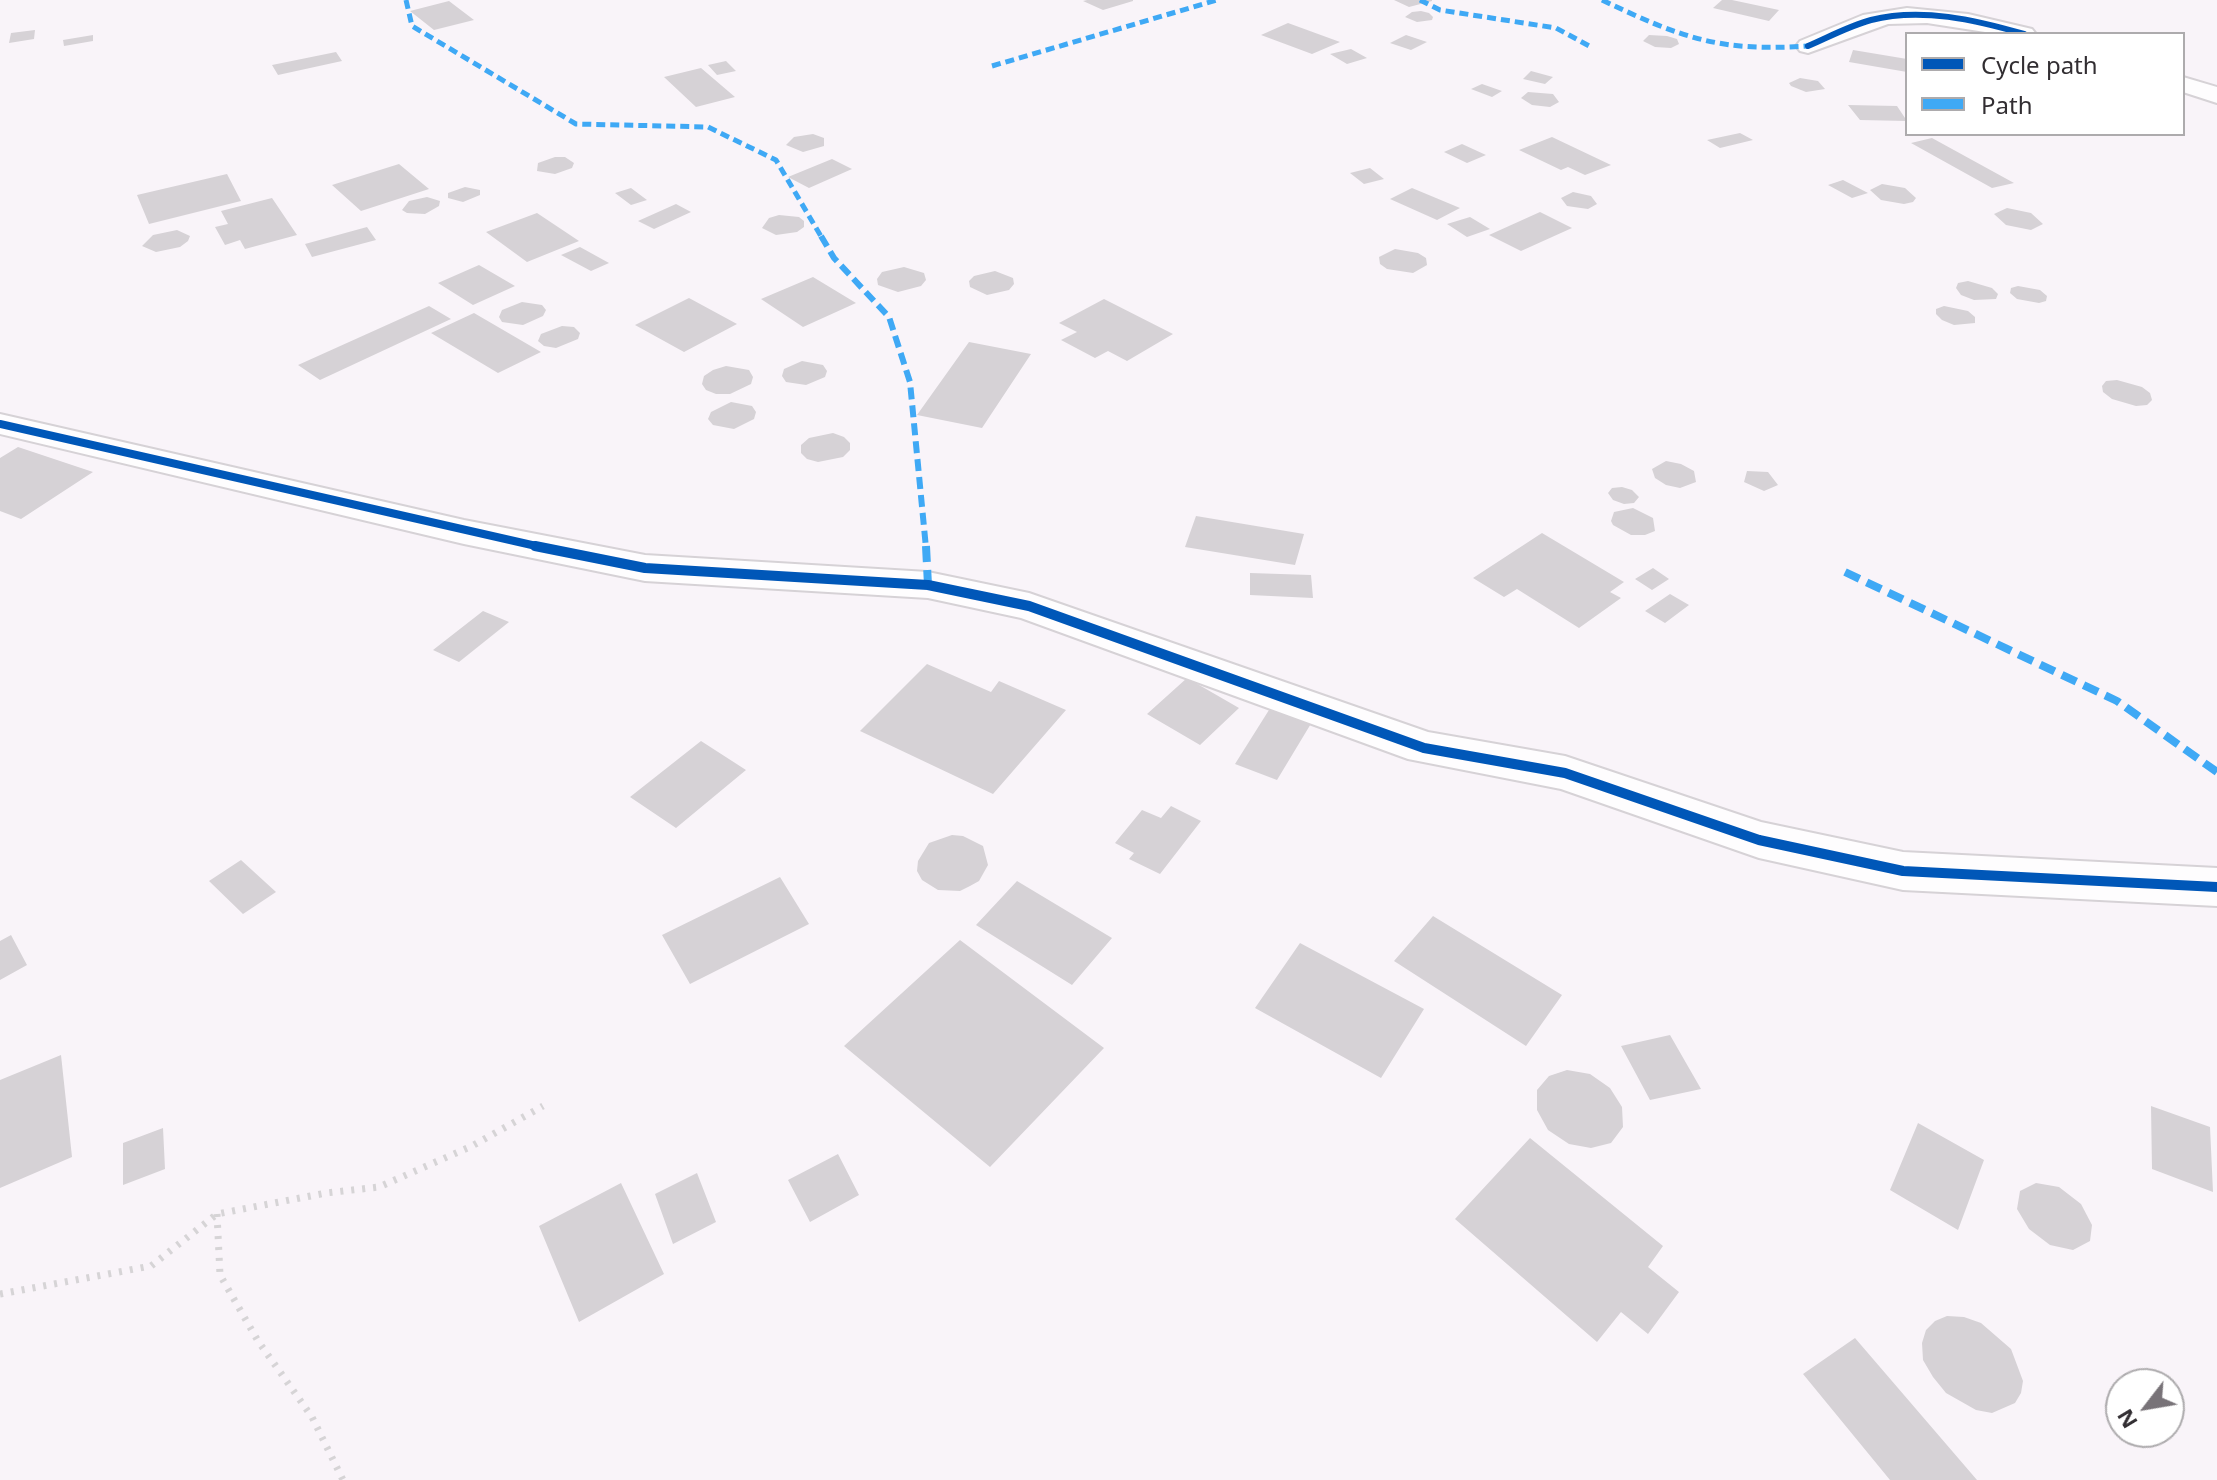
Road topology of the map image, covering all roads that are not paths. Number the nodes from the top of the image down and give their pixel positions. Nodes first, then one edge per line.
1 (2016, 32) edge
2 (1808, 46) dead end
3 (2185, 85) edge
4 (2217, 95) edge
5 (0, 424) edge
6 (2217, 887) edge

1 - 2 street
3 - 4 street
5 - 6 street

